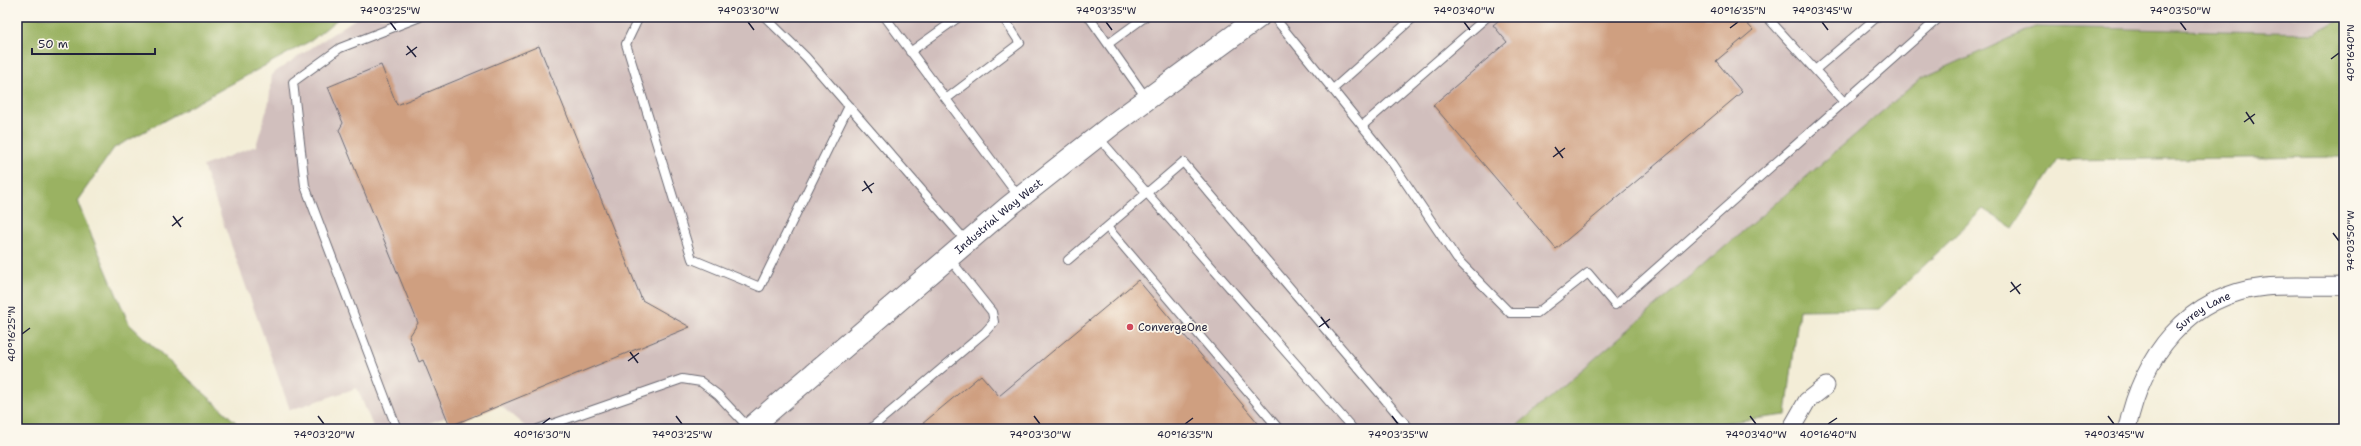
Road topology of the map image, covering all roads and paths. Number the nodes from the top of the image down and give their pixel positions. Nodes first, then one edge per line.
1 (420, 17) edge
2 (639, 17) edge
3 (765, 17) edge
4 (884, 17) edge
5 (959, 17) edge
6 (1003, 17) edge
7 (1089, 17) edge
8 (1145, 17) edge
9 (1259, 17) edge
10 (1274, 17) edge
11 (1414, 17) edge
12 (1487, 17) edge
13 (1767, 17) edge
14 (1877, 17) edge
15 (1940, 17) edge
16 (1108, 44) junction
17 (910, 52) junction
18 (1815, 70) junction
19 (1332, 90) junction
20 (946, 99) junction
21 (1147, 99) junction
22 (1844, 102) junction
23 (849, 106) junction
24 (1362, 126) junction
25 (1098, 136) junction
26 (1147, 193) junction
27 (1019, 198) junction
28 (1107, 226) junction
29 (966, 242) junction
30 (949, 257) junction
31 (1068, 260) dead end
32 (2344, 286) edge
33 (1826, 386) dead end
34 (397, 429) edge
35 (538, 429) edge
36 (749, 429) edge
37 (870, 429) edge
38 (1279, 429) edge
39 (1353, 429) edge
40 (1410, 429) edge
41 (1791, 429) edge
42 (2127, 429) edge

1 - 34 lane
2 - 23 lane
3 - 23 lane
4 - 17 lane
5 - 17 lane
6 - 20 lane
7 - 16 lane
8 - 16 lane
9 - 21 street, Industrial Way West
10 - 19 lane
11 - 19 lane
12 - 24 lane
13 - 18 lane
14 - 18 lane
15 - 22 lane
16 - 21 lane
17 - 20 lane
18 - 22 lane
19 - 24 lane
20 - 27 lane
21 - 25 street, Industrial Way West
22 - 24 lane
23 - 29 lane
25 - 26 lane
25 - 27 street, Industrial Way West
26 - 28 lane
26 - 39 lane
26 - 40 lane
27 - 29 street, Industrial Way West
28 - 31 lane
28 - 38 lane
29 - 30 street, Industrial Way West
30 - 36 street, Industrial Way West
30 - 37 lane
32 - 42 street, Surrey Lane
33 - 41 street
35 - 36 lane

